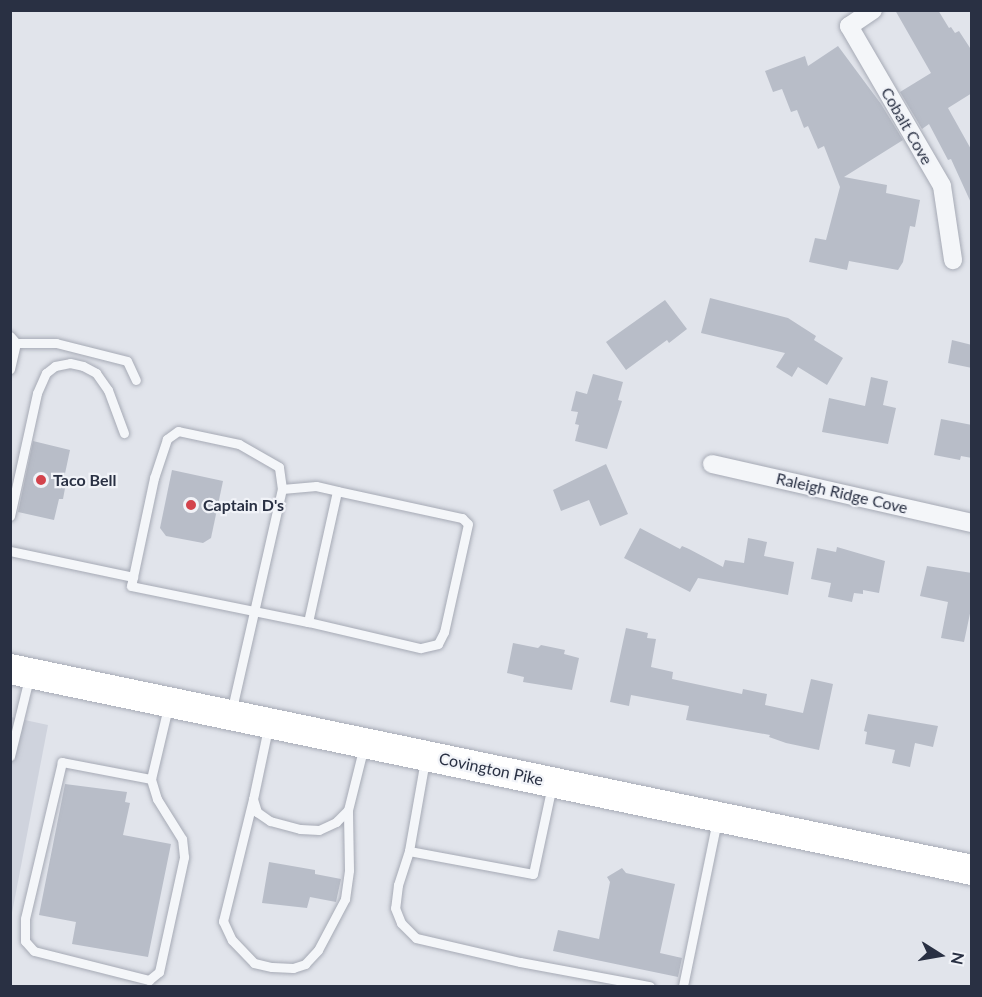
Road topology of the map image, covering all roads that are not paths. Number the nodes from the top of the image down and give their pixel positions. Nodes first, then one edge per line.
1 (873, 10) edge
2 (953, 260) dead end
3 (13, 340) edge
4 (10, 369) edge
5 (136, 380) dead end
6 (124, 433) dead end
7 (712, 464) dead end
8 (282, 489) junction
9 (337, 490) junction
10 (10, 516) edge
11 (972, 523) edge
12 (10, 551) edge
13 (133, 577) junction
14 (254, 609) junction
15 (308, 622) junction
16 (21, 671) edge
17 (170, 702) junction
18 (230, 715) junction
19 (269, 723) junction
20 (365, 743) junction
21 (10, 756) edge
22 (426, 756) junction
23 (151, 779) junction
24 (552, 782) junction
25 (252, 798) junction
26 (348, 810) junction
27 (718, 817) junction
28 (409, 851) junction
29 (972, 870) edge
30 (650, 987) edge
31 (683, 987) edge

1 - 2 street, Cobalt Cove
3 - 4 lane
3 - 5 lane
6 - 10 lane
7 - 11 street, Raleigh Ridge Cove
8 - 9 lane
8 - 13 lane
8 - 14 lane
9 - 15 lane
9 - 15 lane
12 - 13 lane
13 - 14 lane
14 - 15 lane
14 - 18 lane
16 - 17 main road, Covington Pike
16 - 21 lane
17 - 18 main road, Covington Pike
17 - 23 lane
18 - 19 main road, Covington Pike
19 - 20 main road, Covington Pike
19 - 25 lane
20 - 22 main road, Covington Pike
20 - 26 lane
22 - 24 main road, Covington Pike
22 - 28 lane
23 - 23 lane
24 - 27 main road, Covington Pike
24 - 28 lane
25 - 26 lane
25 - 26 lane
27 - 29 main road, Covington Pike
27 - 31 lane
28 - 30 lane

